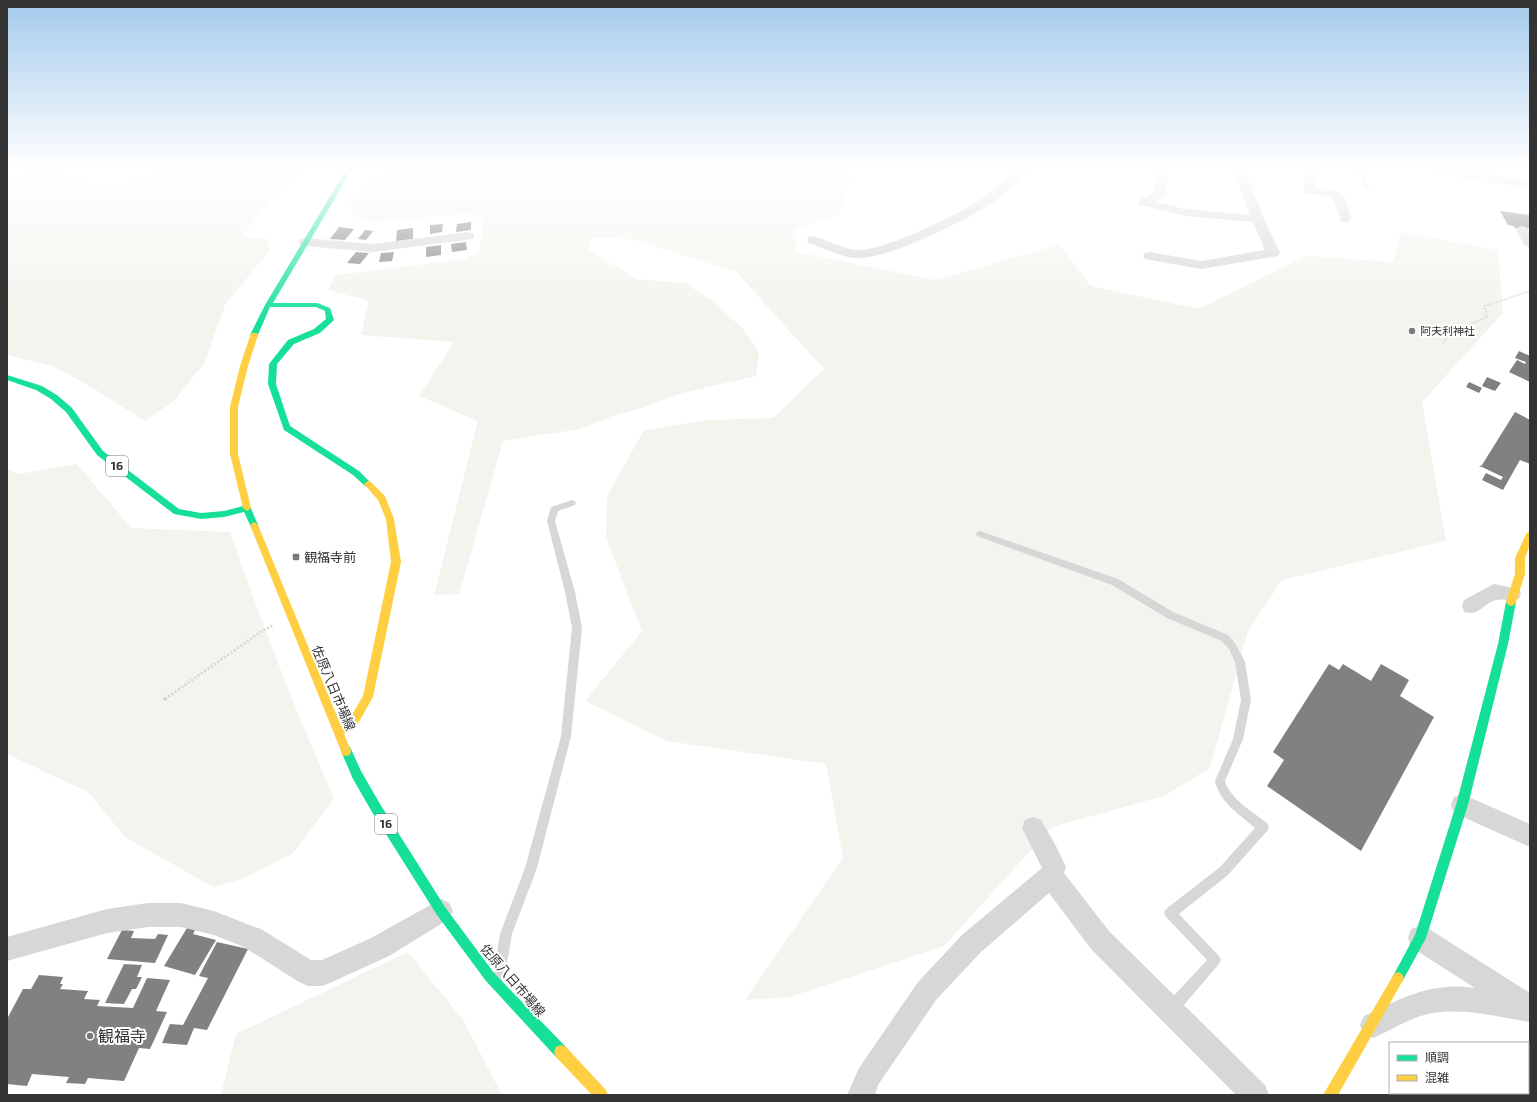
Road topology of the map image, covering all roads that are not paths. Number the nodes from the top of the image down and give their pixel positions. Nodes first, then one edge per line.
1 (319, 219) edge
2 (954, 219) edge
3 (1258, 219) edge
4 (1522, 230) dead end
5 (468, 236) dead end
6 (814, 240) dead end
7 (305, 242) junction
8 (1530, 243) edge
9 (1150, 256) dead end
10 (268, 305) junction
11 (7, 377) edge
12 (572, 503) dead end
13 (247, 508) junction
14 (980, 534) dead end
15 (1530, 534) edge
16 (1512, 594) junction
17 (1471, 606) dead end
18 (338, 732) junction
19 (1462, 805) junction
20 (1033, 828) dead end
21 (1530, 836) edge
22 (1051, 876) junction
23 (441, 911) junction
24 (1420, 938) junction
25 (7, 950) edge
26 (497, 985) junction
27 (1530, 1009) edge
28 (1170, 1011) junction
29 (1372, 1025) junction
30 (1335, 1093) edge
31 (601, 1095) edge
32 (861, 1095) edge
33 (1255, 1095) edge

1 - 7 street, 佐原八日市場線
2 - 6 street
3 - 9 street
4 - 8 street
5 - 7 street
7 - 10 street, 佐原八日市場線
10 - 13 street, 佐原八日市場線
10 - 18 street
11 - 13 street, 16
12 - 26 lane
13 - 18 street, 佐原八日市場線 / 16
14 - 28 lane
15 - 16 street
16 - 17 street
16 - 19 street
18 - 23 street, 佐原八日市場線 / 16
19 - 21 street
19 - 24 street
20 - 22 street
22 - 28 street
22 - 32 street
23 - 25 street
23 - 26 street, 佐原八日市場線 / 16
24 - 27 street
24 - 29 street
26 - 31 street, 佐原八日市場線 / 16
27 - 29 street
28 - 33 street
29 - 30 street

